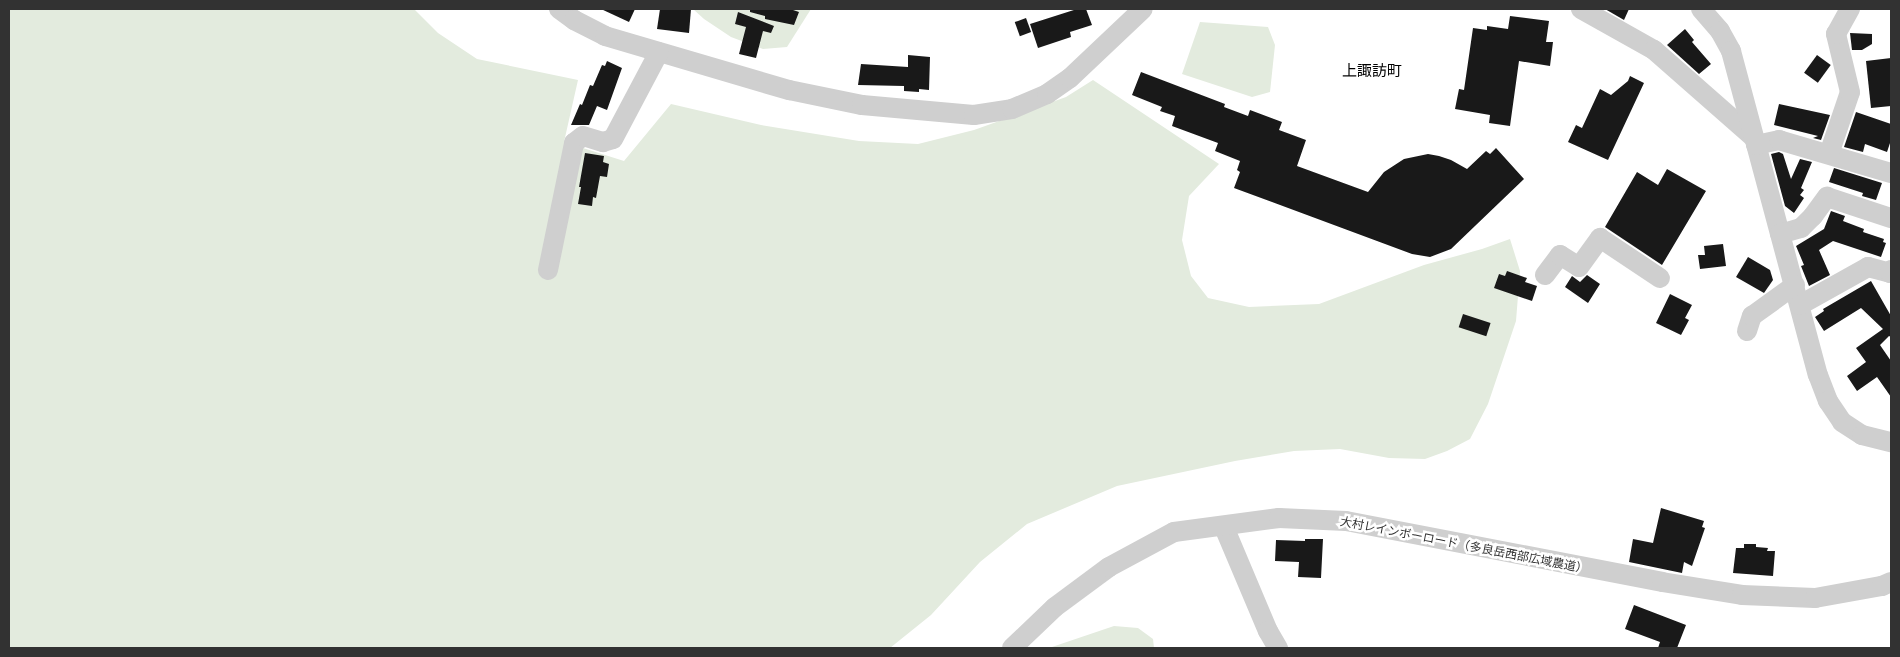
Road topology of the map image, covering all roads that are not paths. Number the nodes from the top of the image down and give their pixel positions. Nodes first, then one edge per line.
1 (559, 9) edge
2 (1143, 9) edge
3 (1581, 9) edge
4 (1701, 9) edge
5 (1850, 9) edge
6 (659, 52) junction
7 (1755, 141) junction
8 (1829, 154) junction
9 (1891, 173) edge
10 (1891, 218) edge
11 (1780, 234) junction
12 (548, 270) dead end
13 (1891, 270) edge
14 (1545, 275) dead end
15 (1660, 278) dead end
16 (1795, 285) junction
17 (1800, 305) junction
18 (1747, 332) dead end
19 (1891, 442) edge
20 (1224, 527) junction
21 (1891, 582) edge
22 (1012, 648) edge
23 (1278, 648) edge

1 - 6 street
2 - 6 street
3 - 7 street
4 - 7 street
5 - 8 street
6 - 12 street
7 - 8 street
7 - 11 street
8 - 9 street
10 - 11 street
11 - 16 street
13 - 17 street
14 - 15 street
16 - 17 street
16 - 18 street
17 - 19 street
20 - 21 street, 大村レインボーロード（多良岳西部広域農道）
20 - 22 street, 大村レインボーロード（多良岳西部広域農道）
20 - 23 street

